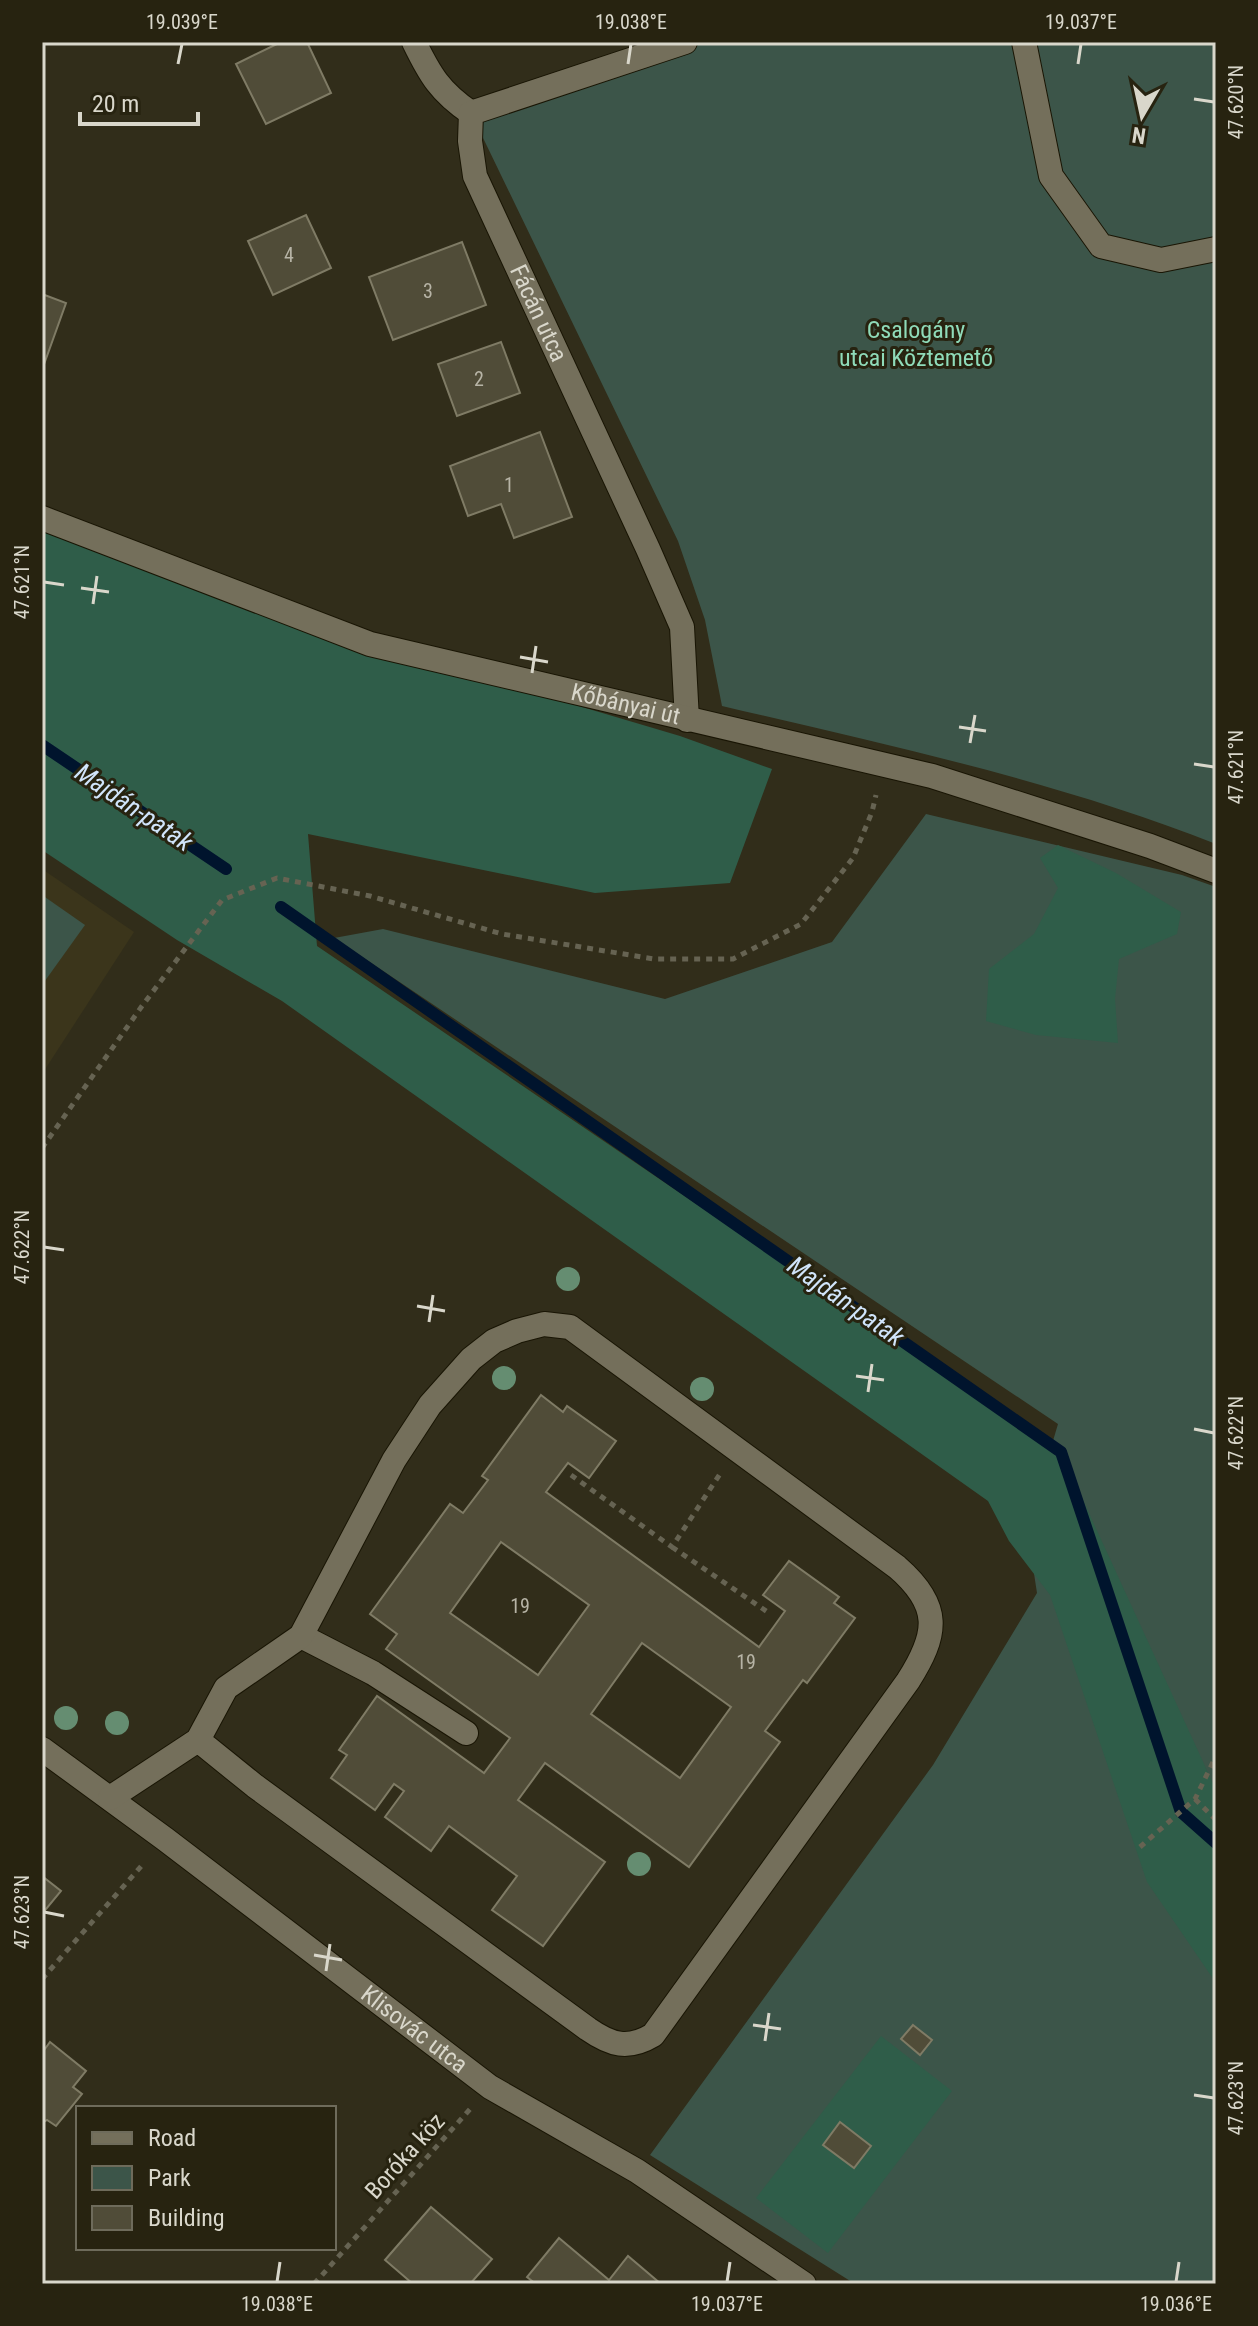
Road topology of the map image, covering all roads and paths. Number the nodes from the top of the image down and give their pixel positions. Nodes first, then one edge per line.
1 (414, 42) edge
2 (685, 42) edge
3 (1024, 42) edge
4 (471, 113) junction
5 (1216, 249) edge
6 (42, 518) edge
7 (687, 720) junction
8 (883, 765) junction
9 (1216, 871) edge
10 (42, 1148) edge
11 (736, 1450) junction
12 (571, 1475) dead end
13 (672, 1547) junction
14 (769, 1613) dead end
15 (301, 1636) junction
16 (466, 1733) dead end
17 (198, 1740) junction
18 (42, 1749) edge
19 (1216, 1756) edge
20 (110, 1798) junction
21 (1195, 1799) junction
22 (1216, 1820) edge
23 (165, 1839) junction
24 (1140, 1847) dead end
25 (42, 1979) edge
26 (490, 2087) junction
27 (314, 2284) edge
28 (804, 2284) edge

1 - 4 street
2 - 4 street
3 - 5 street
4 - 7 street, Fácán utca
6 - 7 street, Kőbányai út
7 - 8 street, Kőbányai út
8 - 9 street, Kőbányai út
8 - 10 path
11 - 13 path
11 - 15 street
11 - 17 street
12 - 13 path
13 - 14 path
15 - 16 street
15 - 17 street
17 - 20 street
18 - 20 street, Klisovác utca
19 - 21 path
20 - 23 street, Klisovác utca
21 - 22 path
21 - 24 path
23 - 25 path
23 - 26 street, Klisovác utca
26 - 27 path, Boróka köz
26 - 28 street, Klisovác utca

